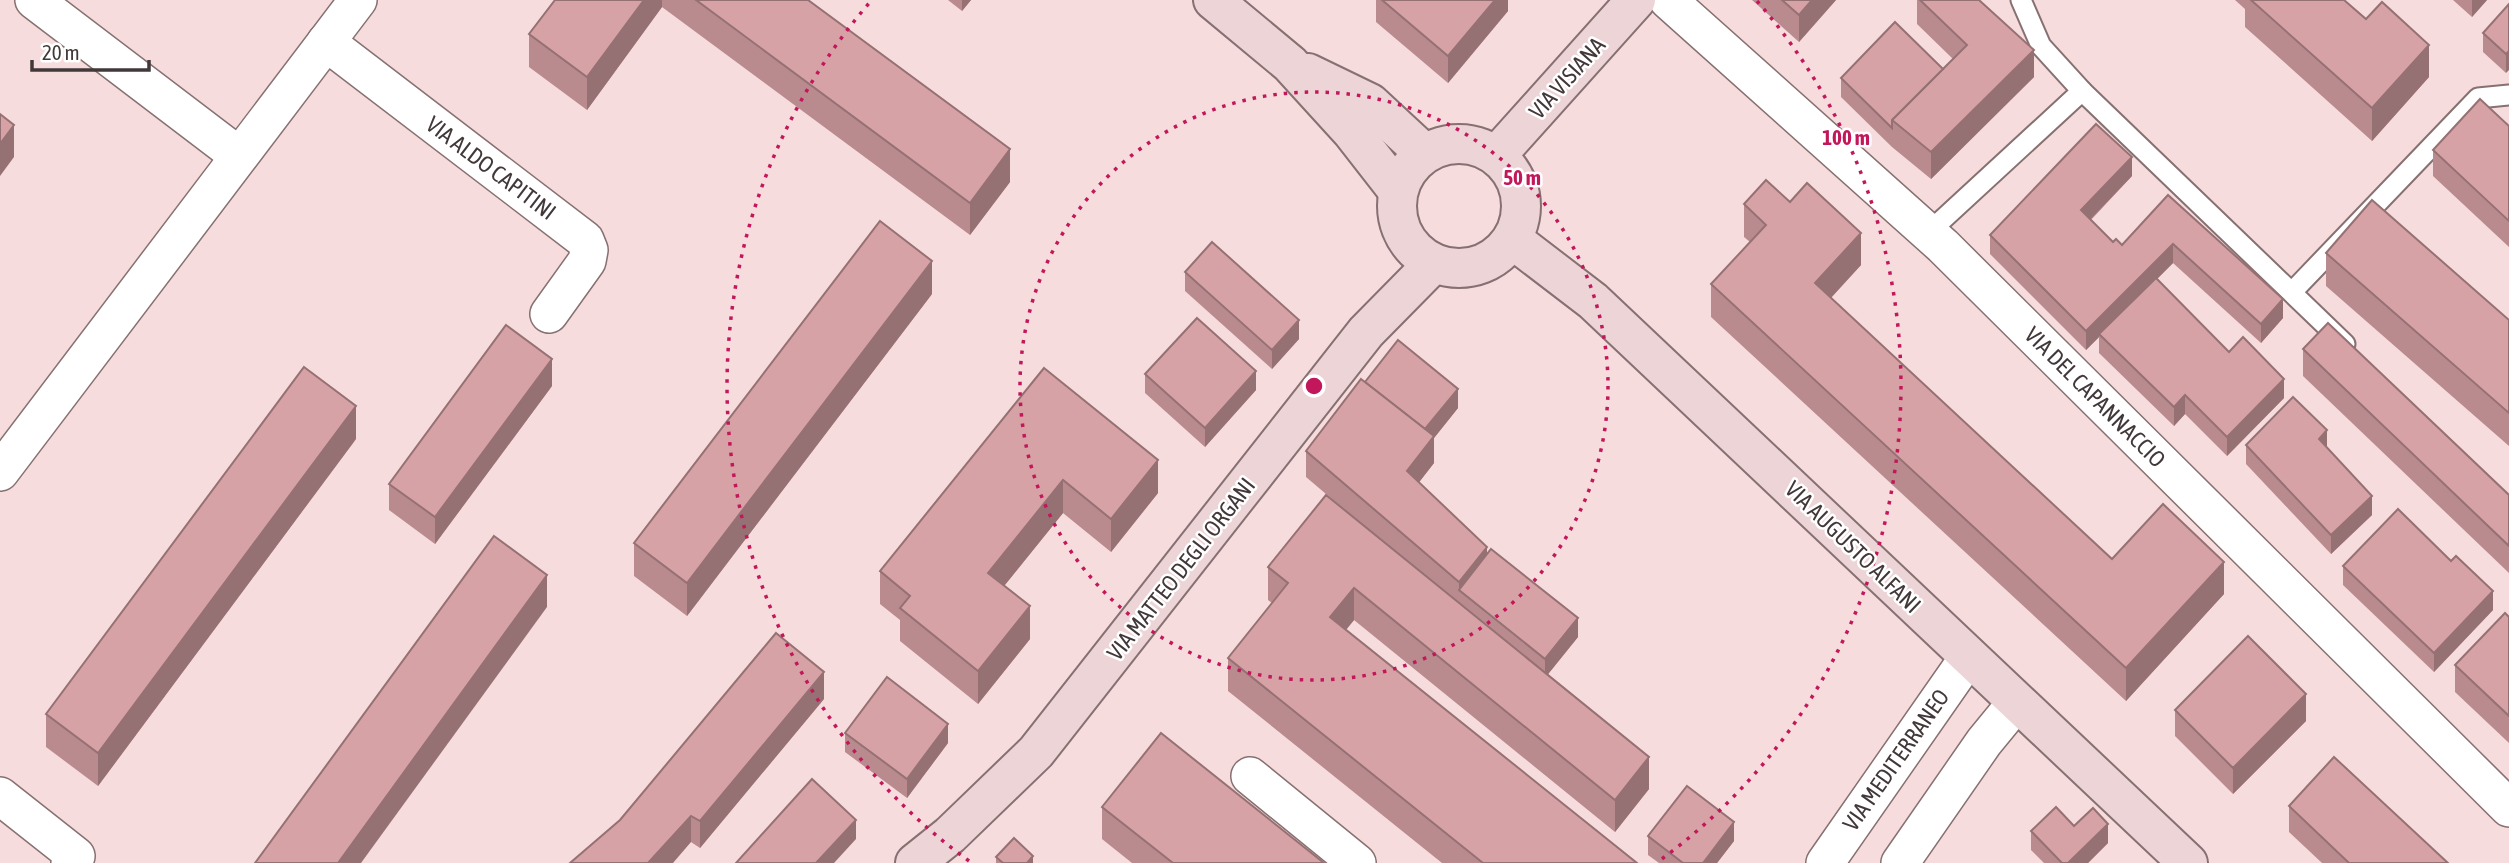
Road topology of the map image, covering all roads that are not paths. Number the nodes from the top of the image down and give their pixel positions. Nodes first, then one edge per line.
1 (34, 0) edge
2 (358, 0) edge
3 (1213, 0) edge
4 (1636, 0) edge
5 (1668, 0) edge
6 (2021, 0) edge
7 (326, 43) junction
8 (1290, 65) junction
9 (2082, 91) junction
10 (2509, 95) edge
11 (1424, 153) junction
12 (1497, 155) junction
13 (239, 156) junction
14 (1398, 191) junction
15 (1928, 232) junction
16 (1512, 239) junction
17 (1434, 263) junction
18 (2292, 292) junction
19 (549, 314) dead end
20 (2361, 359) edge
21 (0, 472) edge
22 (1968, 658) junction
23 (2016, 703) junction
24 (1250, 776) dead end
25 (0, 796) edge
26 (2509, 808) edge
27 (70, 863) edge
28 (915, 863) edge
29 (1357, 863) edge
30 (1825, 863) edge
31 (1900, 863) edge
32 (2188, 863) edge

1 - 13 street
2 - 7 street
3 - 8 street
4 - 12 street, VIA VISIANA
5 - 15 street, VIA DEL CAPANNACCIO
6 - 9 lane
7 - 13 street
7 - 19 street, VIA ALDO CAPITINI
8 - 11 street
8 - 14 street
9 - 15 lane
9 - 18 lane
10 - 18 lane
11 - 12 street
11 - 14 street
12 - 16 street
13 - 21 street
14 - 17 street
15 - 26 street, VIA DEL CAPANNACCIO
16 - 17 street
16 - 22 street, VIA AUGUSTO ALFANI
17 - 28 street, VIA MATTEO DEGLI ORGANI
18 - 20 lane
22 - 23 street, VIA AUGUSTO ALFANI
22 - 30 street, VIA MEDITERRANEO
23 - 31 street
23 - 32 street, VIA AUGUSTO ALFANI
24 - 29 street
25 - 27 street

